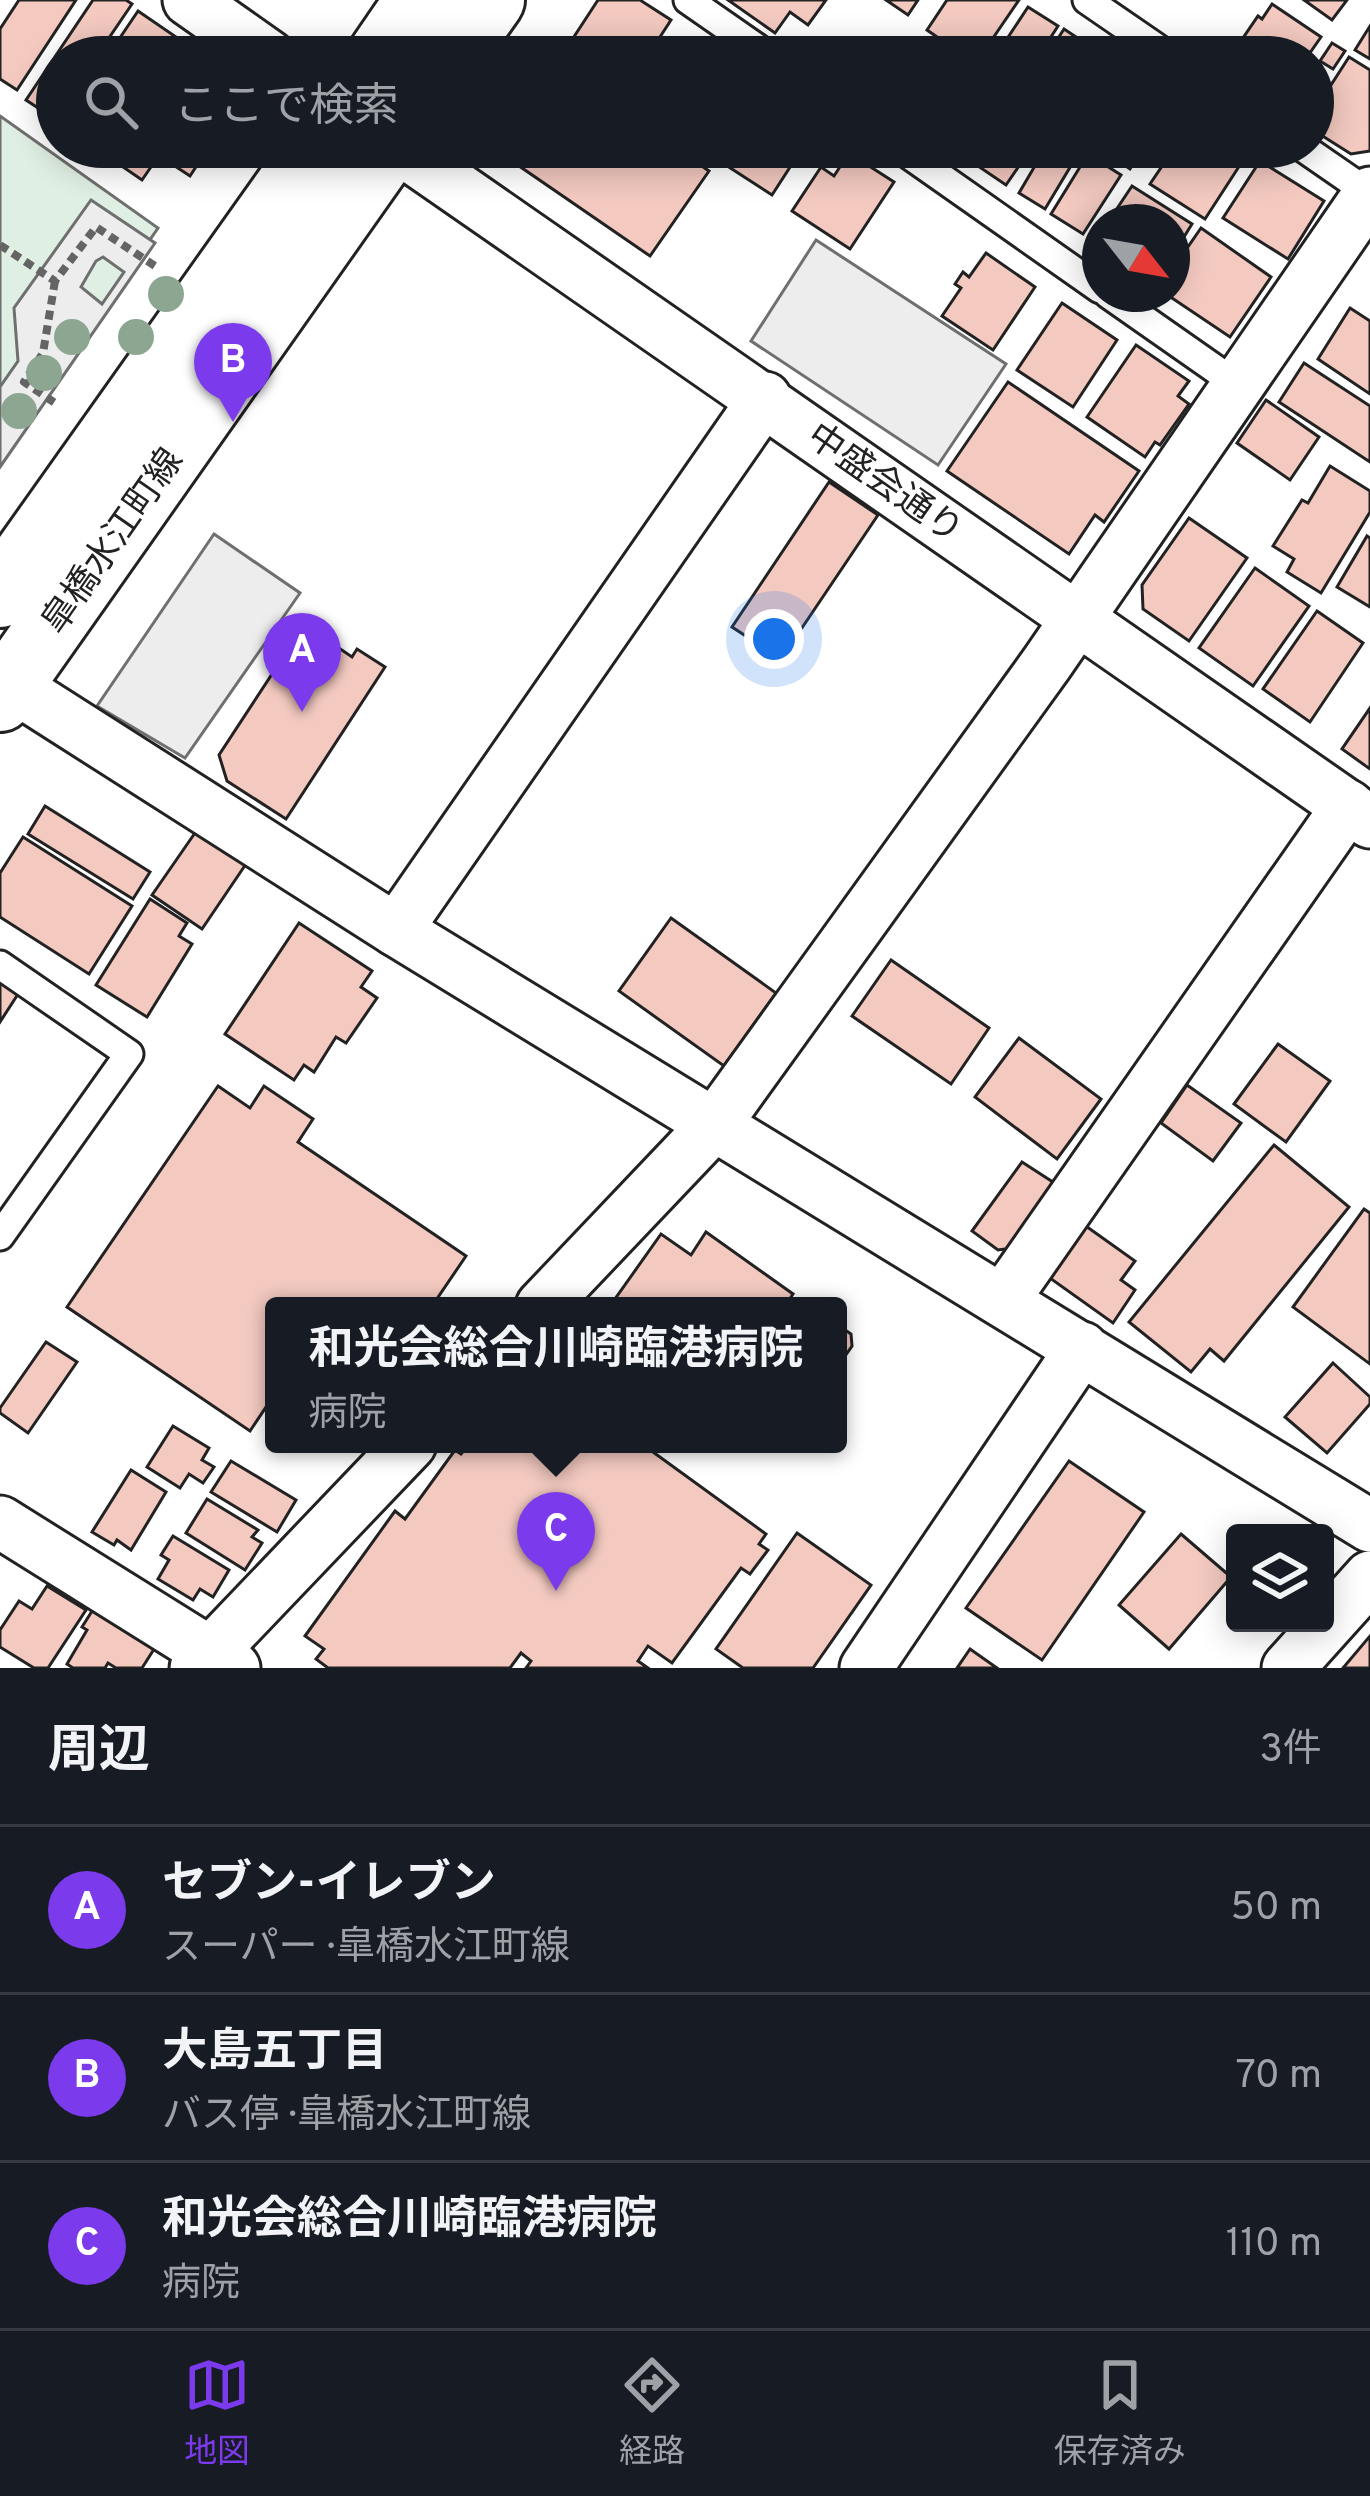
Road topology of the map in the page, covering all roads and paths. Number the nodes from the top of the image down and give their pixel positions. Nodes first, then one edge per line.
1 (189, 0) edge
2 (419, 0) edge
3 (490, 0) edge
4 (688, 0) edge
5 (1088, 0) edge
6 (240, 36) edge
7 (394, 36) edge
8 (465, 36) edge
9 (740, 36) edge
10 (1140, 36) edge
11 (301, 168) edge
12 (373, 168) edge
13 (429, 168) edge
14 (928, 168) edge
15 (1332, 168) edge
16 (1370, 194) edge
17 (0, 244) edge
18 (165, 272) dead end
19 (1082, 276) edge
20 (56, 281) junction
21 (1134, 312) edge
22 (1238, 385) junction
23 (765, 398) junction
24 (67, 411) dead end
25 (11, 557) edge
26 (1080, 616) junction
27 (5, 691) edge
28 (1359, 814) edge
29 (397, 930) junction
30 (0, 965) edge
31 (715, 1124) junction
32 (0, 1236) edge
33 (551, 1297) edge
34 (1003, 1300) junction
35 (1082, 1348) junction
36 (423, 1453) edge
37 (0, 1522) edge
38 (1370, 1526) edge
39 (1370, 1577) edge
40 (214, 1663) edge
41 (866, 1668) edge
42 (1288, 1668) edge

1 - 6 street
2 - 7 street
3 - 8 street
4 - 9 lane
5 - 10 lane
11 - 25 street, 皐橋水江町線
12 - 27 street, 皐橋水江町線
13 - 23 street, 中盛会通り
14 - 19 lane
15 - 16 lane
16 - 22 street
17 - 20 path
18 - 20 path
20 - 24 path
21 - 22 lane
22 - 26 street
23 - 26 street, 中盛会通り
23 - 29 street
26 - 28 street, 中盛会通り
26 - 31 street
27 - 29 street
28 - 34 street
29 - 31 street
30 - 32 lane
31 - 33 street
31 - 34 street
34 - 35 street
35 - 38 street
35 - 41 street
36 - 40 street
37 - 40 street
39 - 42 street

